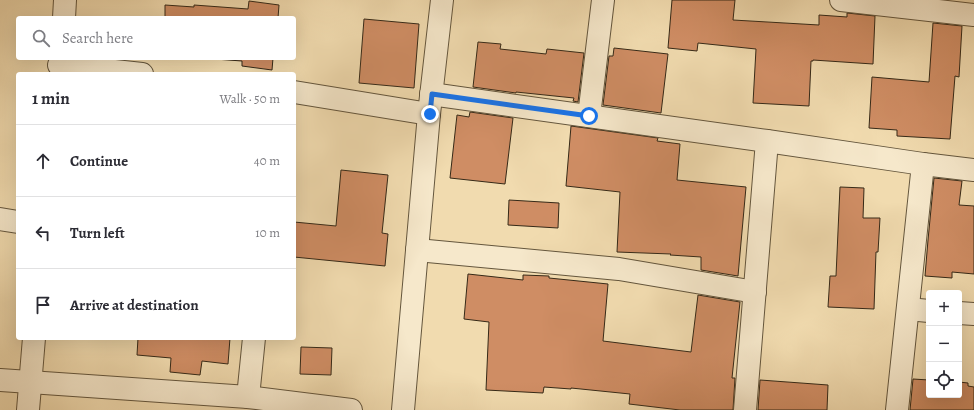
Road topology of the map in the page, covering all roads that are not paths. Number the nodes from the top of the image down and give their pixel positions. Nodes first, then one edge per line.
1 (65, 0) edge
2 (442, 0) edge
3 (603, 0) edge
4 (841, 0) edge
5 (974, 15) edge
6 (64, 16) edge
7 (59, 66) edge
8 (121, 72) edge
9 (296, 92) edge
10 (430, 104) junction
11 (589, 116) junction
12 (767, 141) junction
13 (923, 164) junction
14 (974, 170) edge
15 (0, 219) edge
16 (16, 222) edge
17 (417, 250) junction
18 (755, 292) junction
19 (918, 310) edge
20 (962, 313) edge
21 (974, 314) edge
22 (34, 340) edge
23 (254, 340) edge
24 (0, 380) edge
25 (30, 382) junction
26 (248, 397) junction
27 (28, 410) edge
28 (351, 410) edge
29 (403, 410) edge
30 (745, 410) edge
31 (897, 410) edge

1 - 6 street
2 - 10 street
3 - 11 street
4 - 5 street
7 - 8 street
9 - 10 street
10 - 11 street
10 - 17 street
11 - 12 street
12 - 13 street
12 - 18 street
13 - 14 street
13 - 19 street
15 - 16 street
17 - 18 street
17 - 29 street
18 - 30 street
19 - 31 street
20 - 21 street
22 - 25 street
23 - 26 street
24 - 25 street
25 - 26 street
25 - 27 street
26 - 28 street

